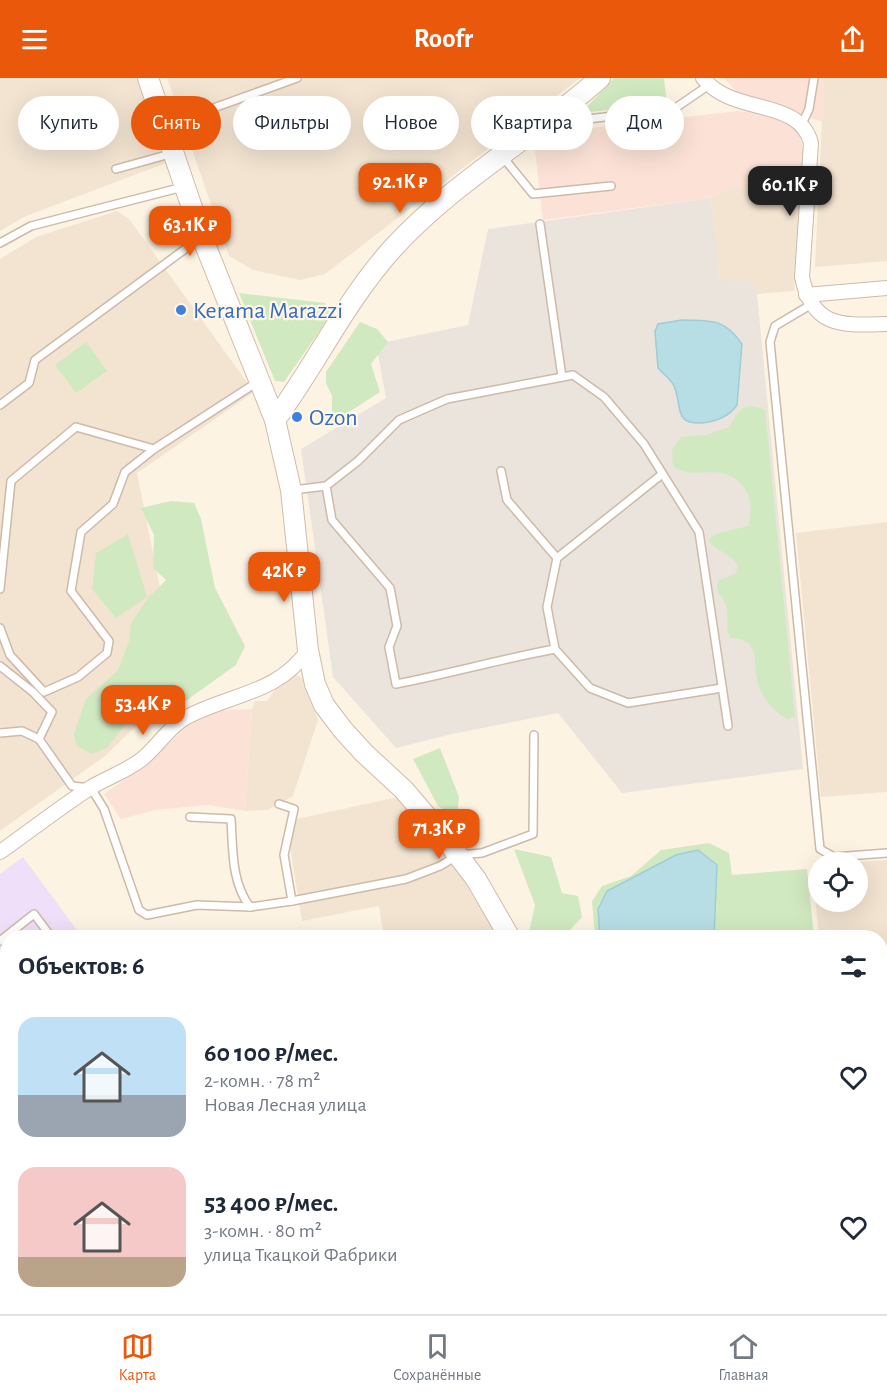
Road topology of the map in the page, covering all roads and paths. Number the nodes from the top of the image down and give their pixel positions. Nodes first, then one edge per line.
1 (148, 78) edge
2 (297, 78) edge
3 (600, 78) edge
4 (814, 78) edge
5 (706, 82) edge
6 (154, 96) edge
7 (580, 96) edge
8 (221, 105) edge
9 (593, 118) edge
10 (802, 124) junction
11 (172, 150) edge
12 (510, 150) edge
13 (173, 153) junction
14 (502, 156) junction
15 (116, 169) dead end
16 (611, 186) dead end
17 (184, 187) junction
18 (540, 224) dead end
19 (202, 237) junction
20 (0, 243) edge
21 (887, 288) edge
22 (809, 299) junction
23 (887, 324) edge
24 (562, 377) junction
25 (259, 381) junction
26 (0, 405) edge
27 (276, 420) junction
28 (154, 449) junction
29 (501, 471) dead end
30 (662, 475) junction
31 (326, 486) junction
32 (291, 490) junction
33 (557, 558) junction
34 (0, 589) edge
35 (0, 628) edge
36 (308, 650) junction
37 (555, 650) junction
38 (0, 666) edge
39 (723, 688) junction
40 (33, 692) junction
41 (44, 692) junction
42 (728, 726) dead end
43 (0, 733) edge
44 (534, 735) dead end
45 (39, 739) junction
46 (91, 788) junction
47 (279, 804) dead end
48 (190, 816) dead end
49 (0, 852) edge
50 (887, 853) edge
51 (458, 855) junction
52 (292, 902) junction
53 (250, 907) junction
54 (14, 930) edge
55 (46, 930) edge
56 (505, 930) edge

1 - 6 street
2 - 8 lane
3 - 7 street
4 - 10 lane
5 - 9 lane
5 - 10 street
10 - 22 street
11 - 13 street
12 - 14 street
13 - 15 lane
13 - 17 street
14 - 16 lane
14 - 27 street
17 - 19 street
17 - 20 lane
18 - 24 lane
19 - 25 street
19 - 26 lane
21 - 22 street
22 - 23 street
22 - 50 lane
24 - 30 lane
24 - 31 lane
25 - 27 street
25 - 28 lane
27 - 32 street
28 - 34 lane
28 - 41 lane
29 - 33 lane
30 - 33 lane
30 - 39 lane
31 - 32 lane
31 - 37 lane
32 - 36 street
33 - 37 lane
35 - 41 lane
36 - 46 street
36 - 51 street
37 - 39 lane
38 - 40 lane
39 - 42 lane
40 - 41 lane
40 - 45 lane
43 - 45 lane
44 - 51 lane
45 - 46 lane
46 - 49 street
46 - 53 lane
47 - 52 lane
48 - 53 lane
51 - 52 lane
51 - 56 street
52 - 53 lane
54 - 55 lane

